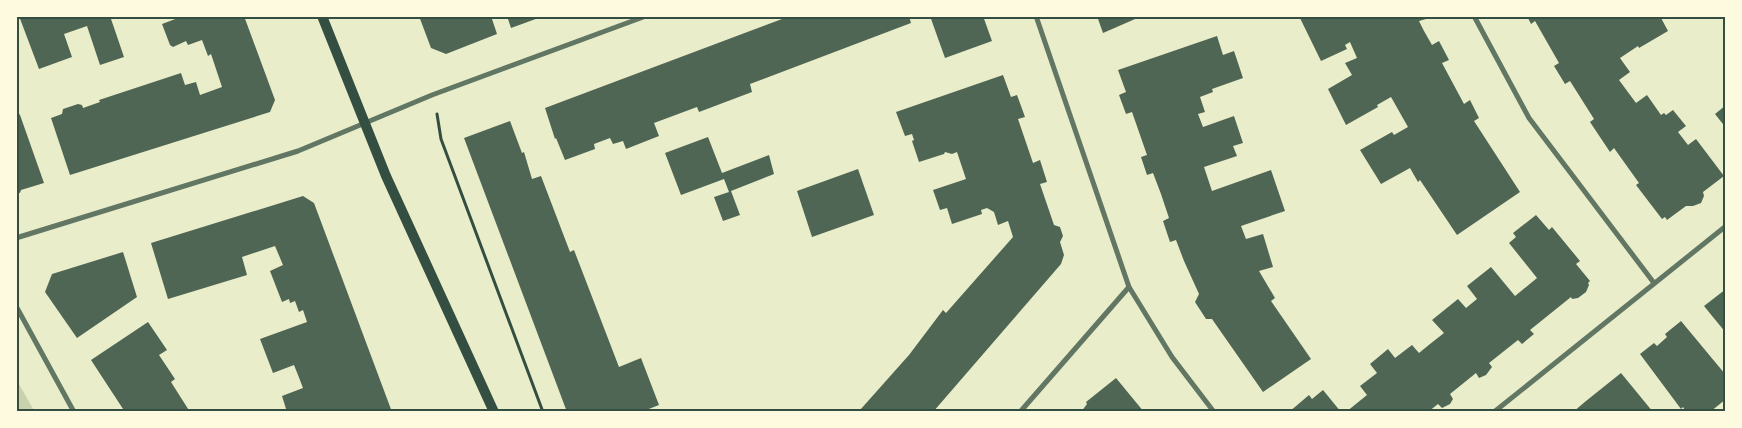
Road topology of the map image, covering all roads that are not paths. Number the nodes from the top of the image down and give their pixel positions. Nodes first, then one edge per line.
1 (322, 16) edge
2 (646, 16) edge
3 (1036, 16) edge
4 (1474, 16) edge
5 (365, 123) junction
6 (1726, 226) edge
7 (16, 238) edge
8 (1654, 283) junction
9 (1129, 287) junction
10 (16, 306) edge
11 (74, 412) edge
12 (494, 412) edge
13 (1020, 412) edge
14 (1214, 412) edge
15 (1494, 412) edge

1 - 5 main road
2 - 5 street
3 - 9 street
4 - 8 street
5 - 7 street
5 - 12 main road
6 - 8 street
8 - 15 street
9 - 13 street
9 - 14 street
10 - 11 street

